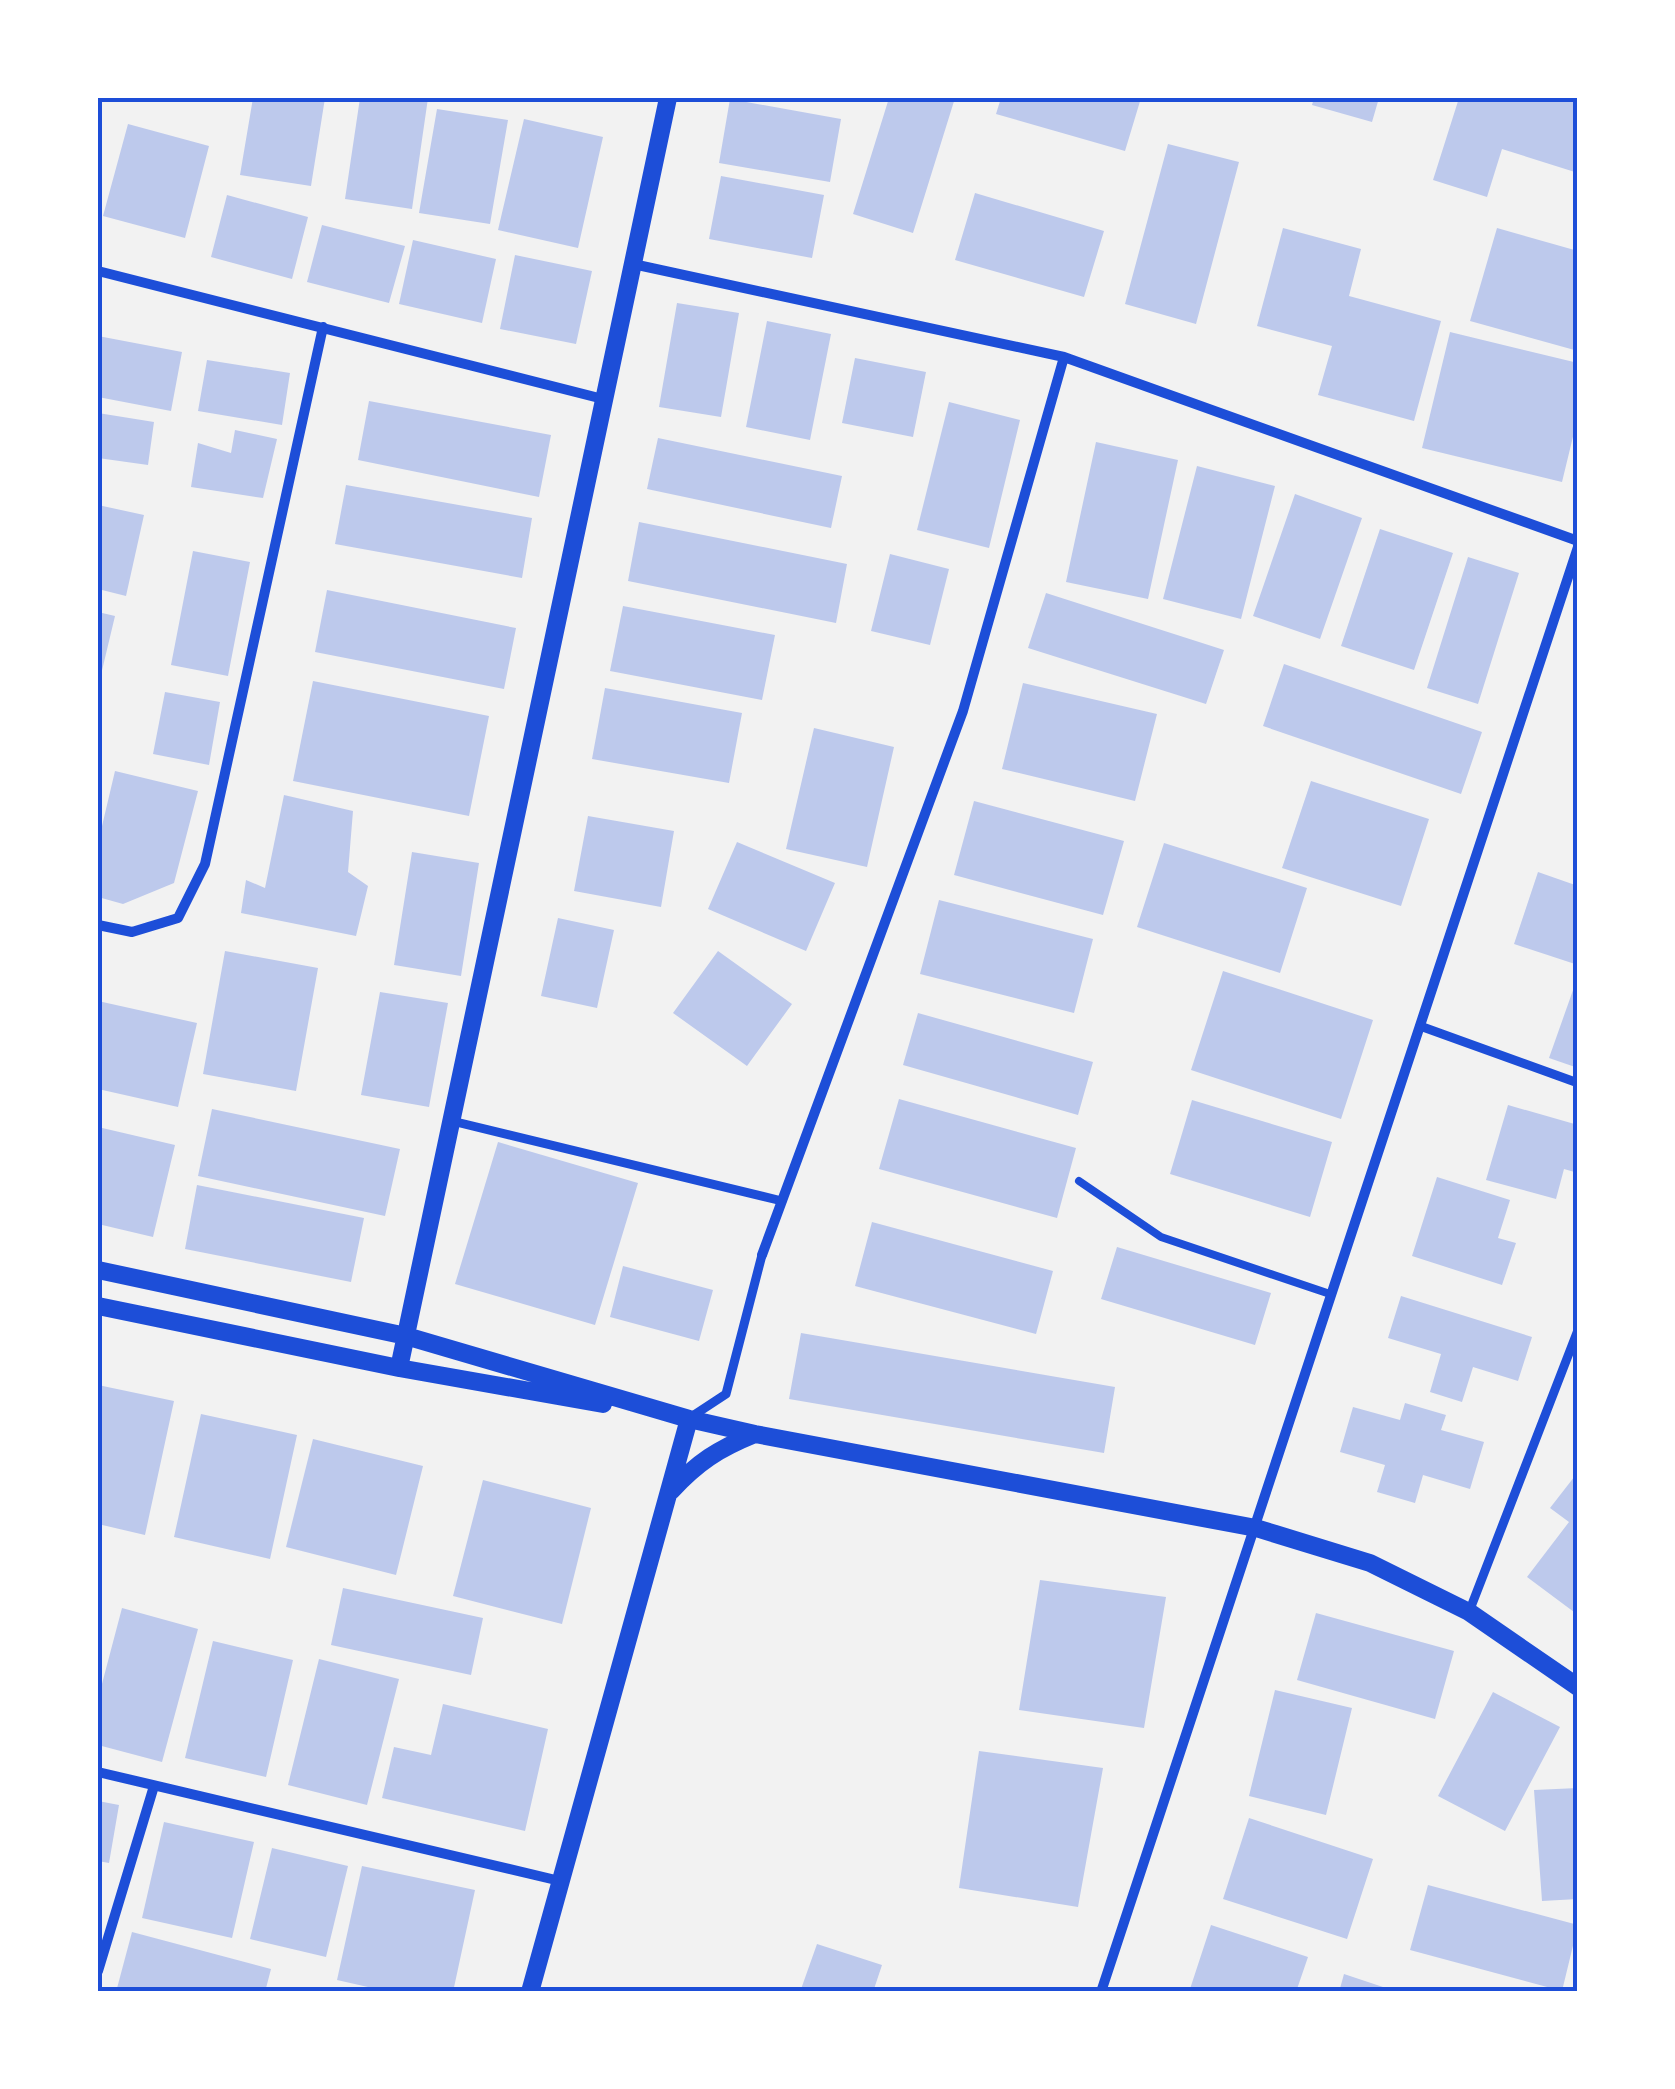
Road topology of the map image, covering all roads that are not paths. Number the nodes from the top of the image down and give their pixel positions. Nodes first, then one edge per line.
1 (668, 98) edge
2 (633, 264) junction
3 (98, 271) edge
4 (323, 327) junction
5 (1064, 358) junction
6 (603, 399) junction
7 (1578, 544) edge
8 (98, 925) edge
9 (1420, 1026) junction
10 (1578, 1083) edge
11 (452, 1121) junction
12 (1079, 1180) dead end
13 (782, 1201) junction
14 (762, 1255) joint
15 (98, 1270) edge
16 (1330, 1294) junction
17 (98, 1306) edge
18 (1578, 1330) edge
19 (406, 1336) junction
20 (399, 1368) junction
21 (689, 1419) junction
22 (755, 1434) junction
23 (668, 1495) junction
24 (1256, 1528) junction
25 (1468, 1612) junction
26 (1578, 1687) edge
27 (98, 1772) edge
28 (154, 1786) junction
29 (560, 1882) junction
30 (98, 1971) edge
31 (530, 1992) edge
32 (1101, 1992) edge

1 - 2 street
2 - 5 street
2 - 6 street
3 - 4 street
4 - 6 street
4 - 8 street
5 - 7 street
5 - 13 street
6 - 11 street
7 - 9 street
9 - 10 street
9 - 16 street
11 - 13 street
11 - 19 street
12 - 16 lane
13 - 14 street
14 - 21 street
15 - 19 street
16 - 24 street
17 - 20 street
18 - 25 street
19 - 20 street
19 - 21 street
20 - 21 street
21 - 22 street
21 - 23 street
22 - 23 street
22 - 24 street
23 - 29 street
24 - 25 street
24 - 32 street
25 - 26 street
27 - 28 street
28 - 29 street
28 - 30 street
29 - 31 street

